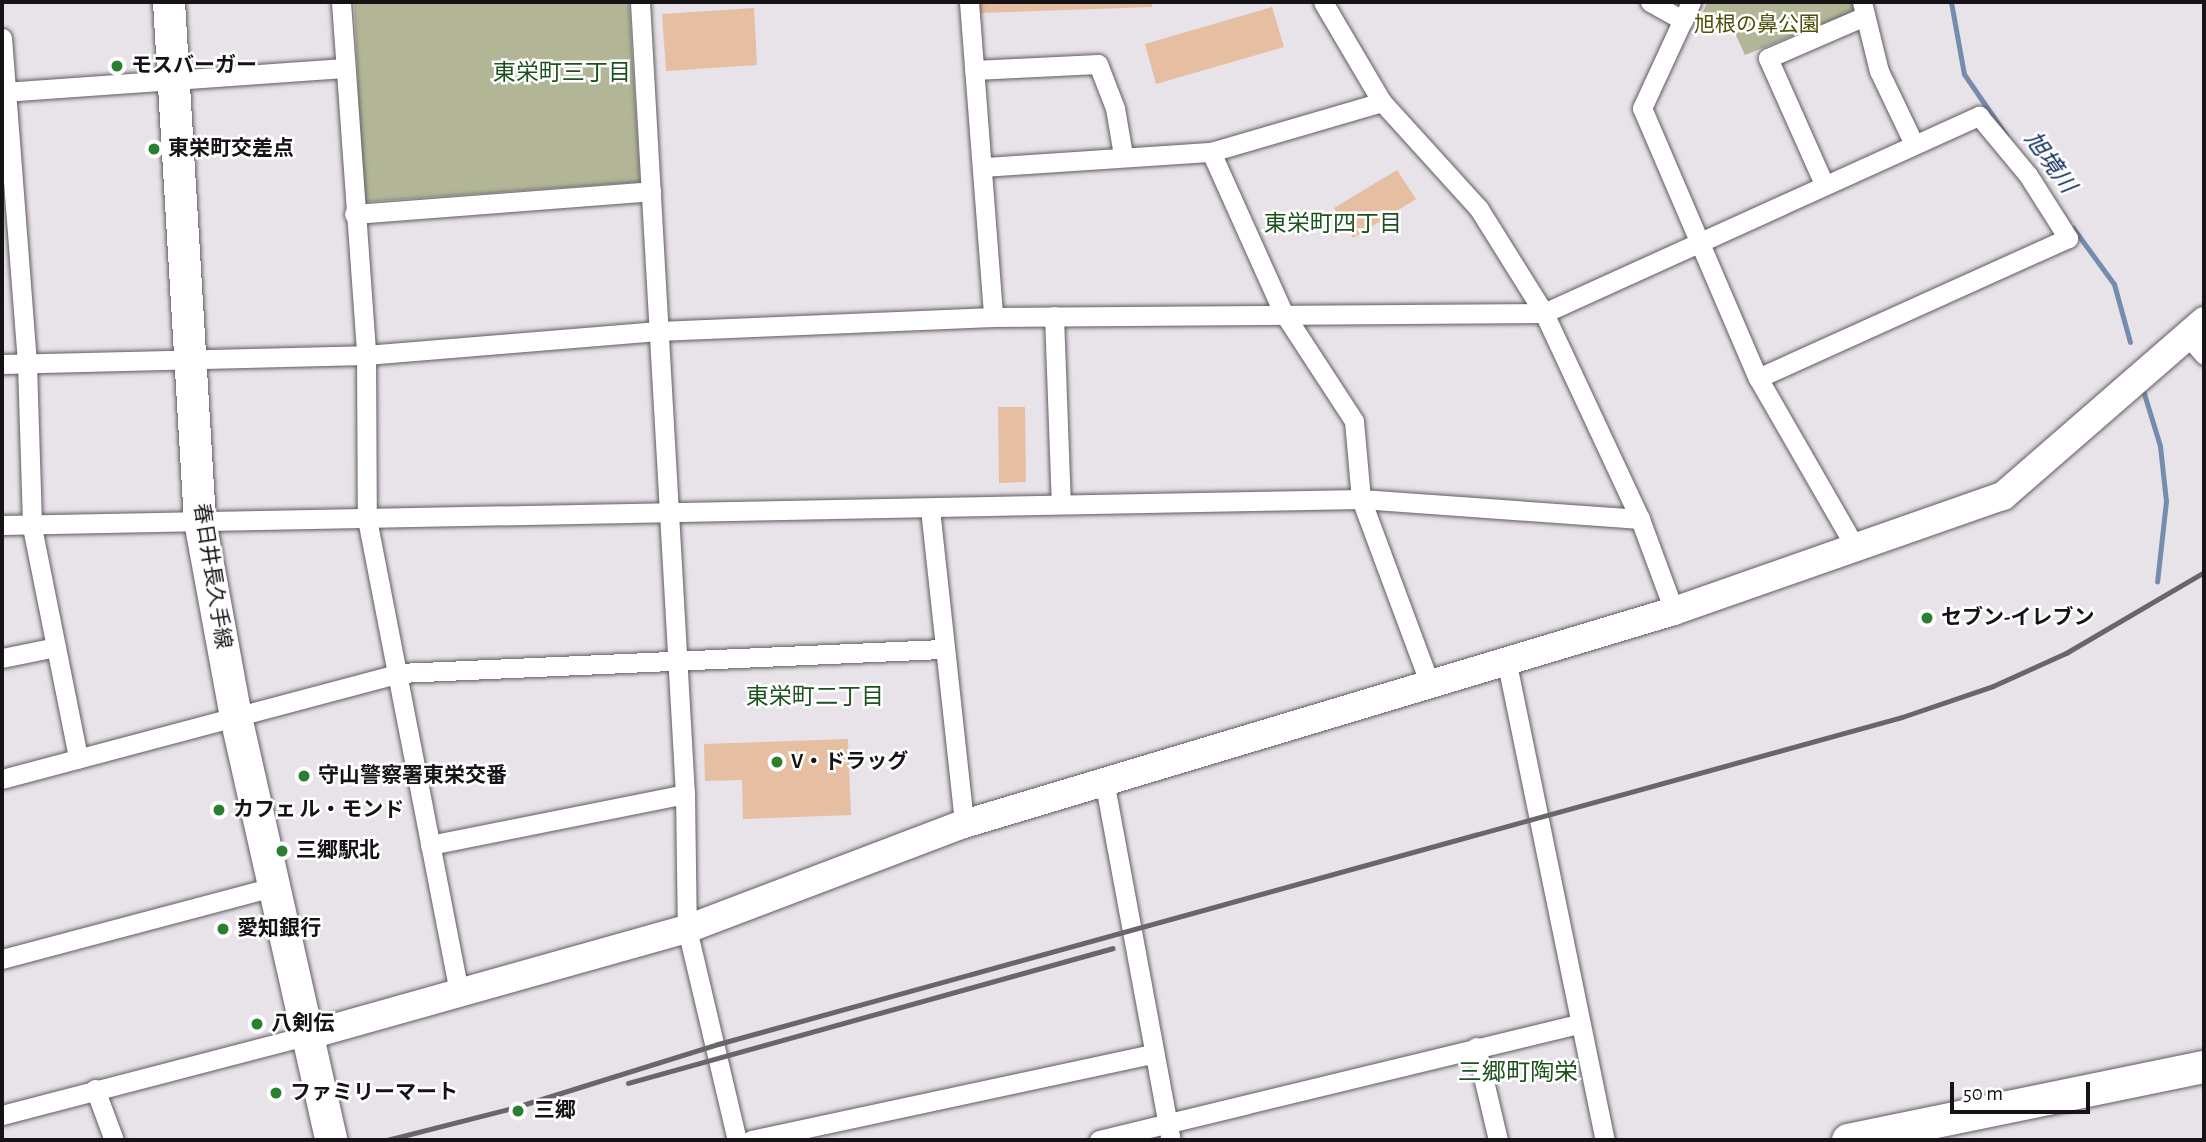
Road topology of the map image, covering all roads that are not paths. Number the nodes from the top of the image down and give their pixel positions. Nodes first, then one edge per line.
1 (169, 2) edge
2 (341, 2) edge
3 (640, 2) edge
4 (969, 2) edge
5 (1323, 2) edge
6 (1650, 2) edge
7 (1692, 2) edge
8 (1864, 9) edge
9 (1683, 20) junction
10 (2, 38) edge
11 (345, 68) junction
12 (974, 70) junction
13 (173, 80) junction
14 (4, 92) edge
15 (1382, 102) junction
16 (1914, 144) junction
17 (1211, 152) junction
18 (1123, 155) junction
19 (984, 167) junction
20 (1824, 184) junction
21 (651, 191) junction
22 (354, 214) junction
23 (1701, 239) junction
24 (1283, 312) junction
25 (1544, 313) junction
26 (1054, 316) junction
27 (993, 317) junction
28 (2195, 327) edge
29 (658, 331) junction
30 (366, 355) junction
31 (2204, 355) edge
32 (187, 357) junction
33 (2, 364) edge
34 (27, 364) junction
35 (1758, 378) junction
36 (1361, 499) junction
37 (1061, 503) junction
38 (930, 509) junction
39 (669, 513) junction
40 (367, 519) junction
41 (1640, 519) junction
42 (200, 521) junction
43 (2, 525) edge
44 (32, 527) junction
45 (1857, 550) junction
46 (1674, 611) junction
47 (56, 647) junction
48 (942, 649) junction
49 (2, 658) edge
50 (1506, 659) junction
51 (678, 663) junction
52 (400, 673) junction
53 (1430, 685) junction
54 (236, 717) junction
55 (78, 758) junction
56 (2, 779) edge
57 (1104, 780) junction
58 (685, 794) junction
59 (964, 824) junction
60 (430, 845) junction
61 (273, 887) junction
62 (687, 929) junction
63 (2, 959) edge
64 (459, 994) junction
65 (1580, 1024) junction
66 (306, 1036) junction
67 (1476, 1047) junction
68 (1152, 1054) junction
69 (2204, 1067) edge
70 (95, 1089) junction
71 (2, 1115) edge
72 (1169, 1133) edge
73 (114, 1140) edge
74 (331, 1140) edge
75 (737, 1140) edge
76 (751, 1140) edge
77 (1099, 1140) edge
78 (1498, 1140) edge
79 (1605, 1140) edge
80 (1848, 1140) edge

1 - 13 main road, 春日井長久手線
2 - 11 street
3 - 21 street
4 - 12 street
5 - 15 street
6 - 9 street
7 - 9 street
8 - 16 street
8 - 20 street
9 - 23 street
10 - 14 street
11 - 13 street
11 - 22 street
12 - 18 street
12 - 19 street
13 - 14 street
13 - 32 main road, 春日井長久手線
14 - 34 street
15 - 17 street
15 - 25 street
16 - 20 street
16 - 35 street
17 - 18 street
17 - 24 street
18 - 19 street
19 - 27 street
20 - 23 street
21 - 22 street
21 - 29 street
22 - 30 street
23 - 25 street
23 - 35 street
24 - 25 street
24 - 26 street
24 - 36 street
25 - 41 street
26 - 27 street
26 - 37 street
27 - 29 street
28 - 31 street
28 - 45 street
29 - 30 street
29 - 39 street
30 - 32 street
30 - 40 street
32 - 34 street
32 - 42 main road, 春日井長久手線
33 - 34 street
34 - 44 street
35 - 45 street
36 - 37 street
36 - 41 street
36 - 53 street
37 - 38 street
38 - 39 street
38 - 48 street
39 - 40 street
39 - 51 street
40 - 42 street
40 - 52 street
41 - 46 street
42 - 44 street
42 - 54 main road, 春日井長久手線
43 - 44 street
44 - 47 street
45 - 46 street
46 - 50 street
47 - 49 street
47 - 55 street
48 - 51 street
48 - 59 street
50 - 53 street
50 - 65 street
51 - 52 street
51 - 58 street
52 - 54 street
52 - 60 street
53 - 57 street
54 - 55 street
54 - 61 main road, 春日井長久手線
55 - 56 street
57 - 59 street
57 - 68 street
58 - 60 street
58 - 62 street
59 - 62 street
60 - 64 street
61 - 63 street
61 - 66 main road, 春日井長久手線
62 - 64 street
62 - 75 street
64 - 66 street
65 - 67 street
65 - 79 street
66 - 70 street
66 - 74 main road, 春日井長久手線
67 - 72 street
67 - 78 street
68 - 72 street
68 - 76 street
69 - 80 main road
70 - 71 street
70 - 73 street
72 - 77 street

